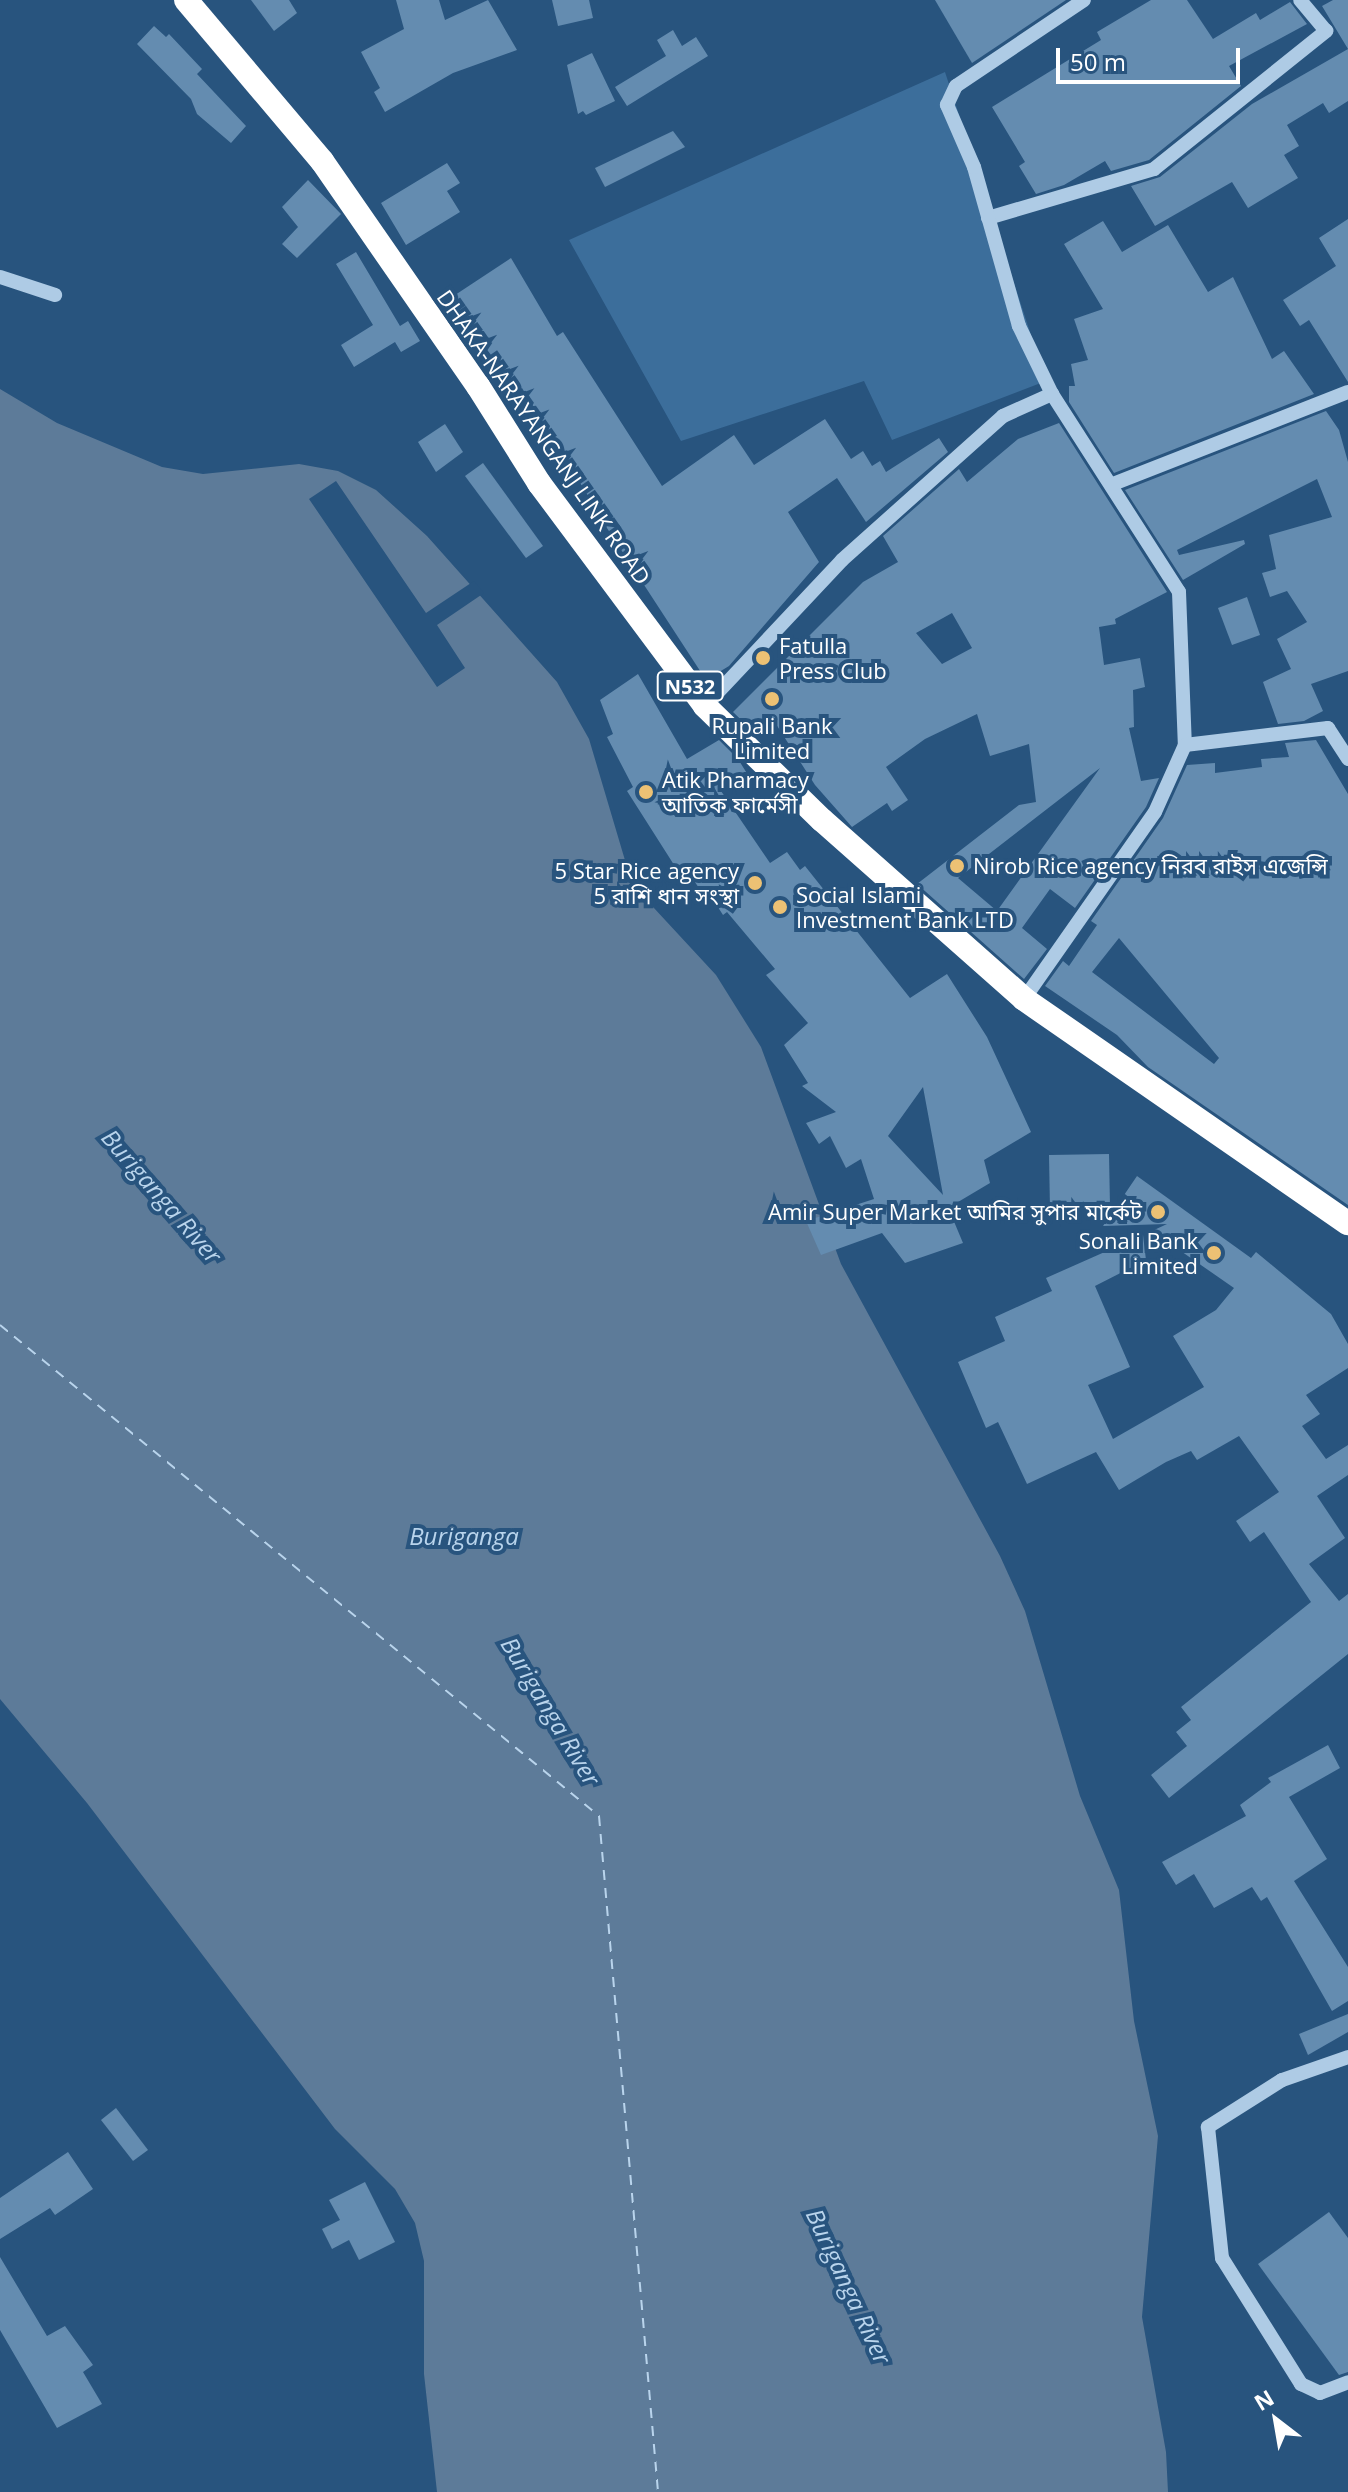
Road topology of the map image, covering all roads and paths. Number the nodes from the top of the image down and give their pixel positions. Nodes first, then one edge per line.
1 (186, 0) edge
2 (1084, 0) edge
3 (1300, 0) edge
4 (988, 218) junction
5 (0, 277) edge
6 (55, 295) dead end
7 (1348, 392) edge
8 (1052, 394) junction
9 (1113, 484) junction
10 (705, 706) junction
11 (1185, 745) junction
12 (1348, 759) edge
13 (1024, 999) junction
14 (1348, 1223) edge
15 (1348, 2057) edge
16 (1348, 2382) edge

1 - 10 highway, DHAKA-NARAYANGANJ LINK ROAD / N532
2 - 4 street
3 - 4 street
4 - 8 street
5 - 6 street
7 - 9 street
8 - 9 street
8 - 10 street
9 - 11 street
10 - 13 highway, DHAKA-NARAYANGANJ LINK ROAD / N532
11 - 12 street
11 - 13 street
13 - 14 highway, DHAKA-NARAYANGANJ LINK ROAD / N532
15 - 16 street

